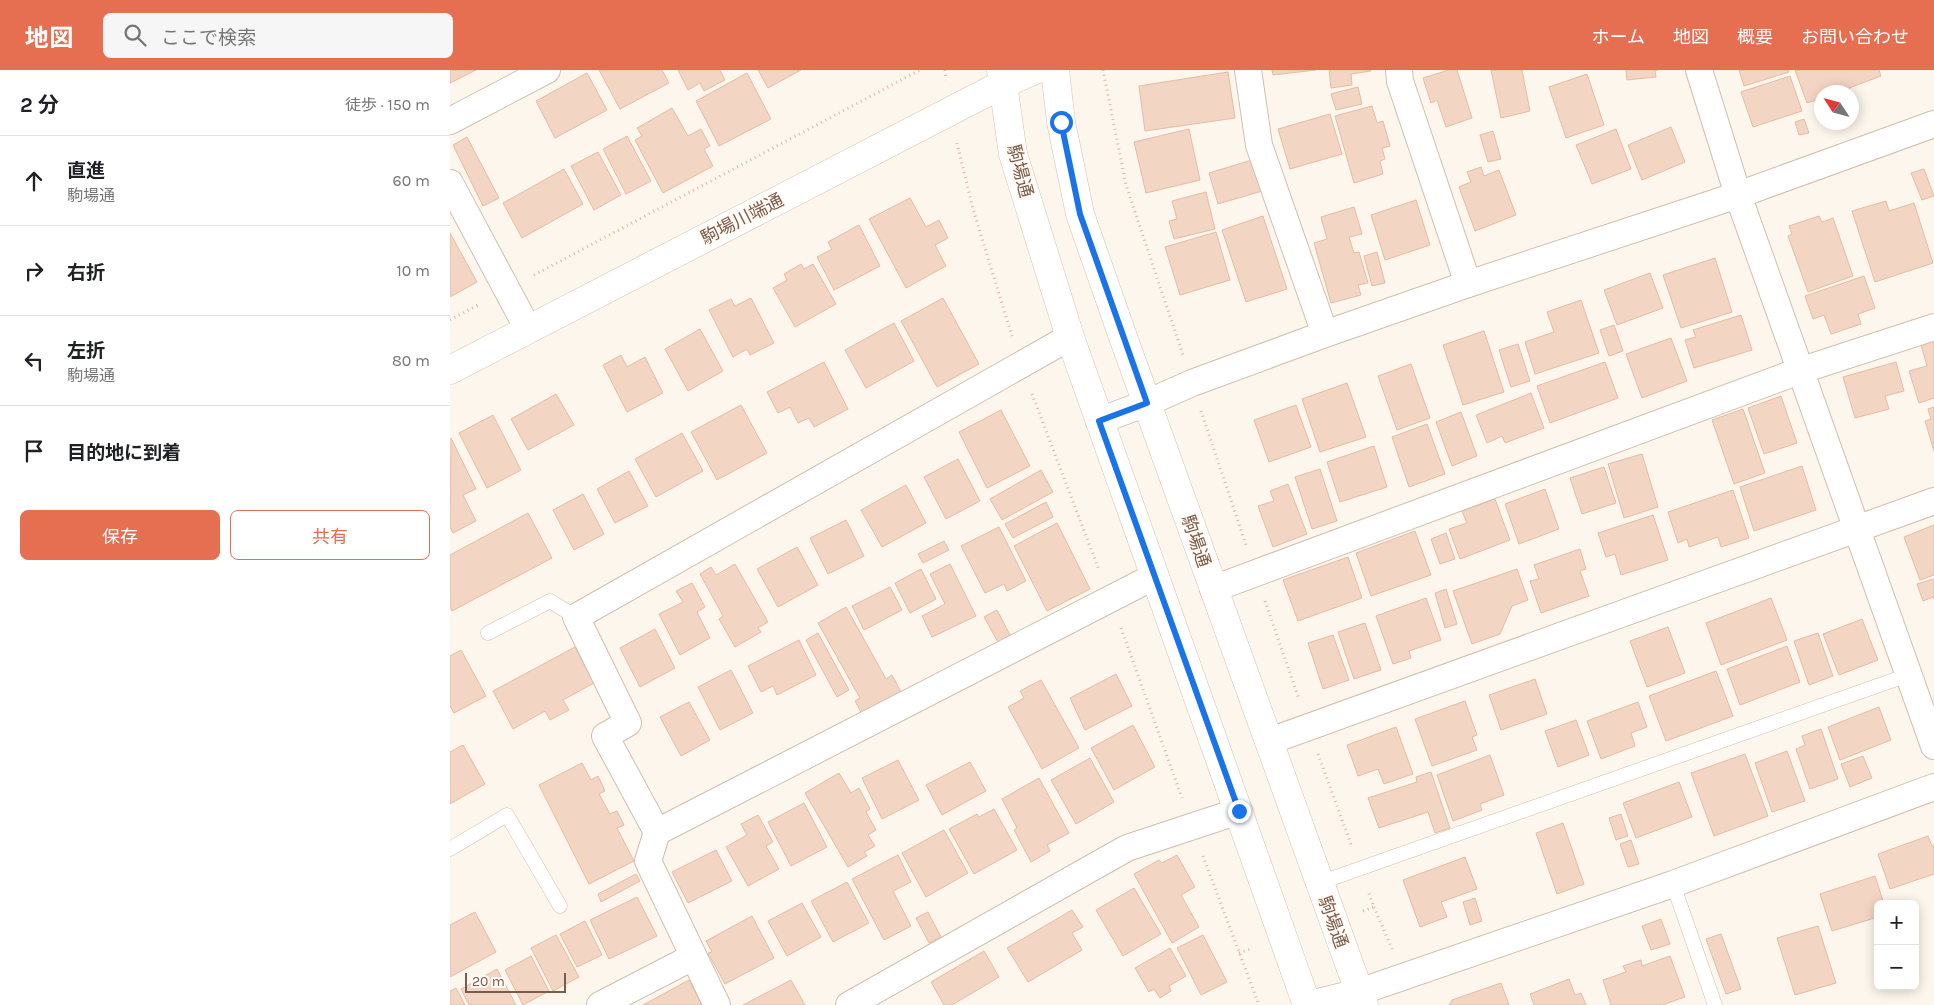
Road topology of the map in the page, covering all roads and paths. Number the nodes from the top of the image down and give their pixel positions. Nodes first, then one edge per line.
1 (547, 70) edge
2 (920, 70) edge
3 (945, 70) edge
4 (1035, 70) edge
5 (1055, 70) edge
6 (1103, 70) edge
7 (1248, 70) edge
8 (1399, 70) edge
9 (1700, 70) edge
10 (1001, 78) edge
11 (949, 112) junction
12 (450, 120) edge
13 (1934, 124) edge
14 (450, 183) edge
15 (1738, 195) junction
16 (1468, 284) junction
17 (507, 290) junction
18 (450, 320) edge
19 (1934, 327) edge
20 (528, 329) junction
21 (1324, 334) junction
22 (1070, 337) junction
23 (1021, 365) junction
24 (450, 370) edge
25 (1800, 371) junction
26 (1192, 383) junction
27 (1147, 403) junction
28 (1099, 421) junction
29 (1934, 501) edge
30 (1858, 528) junction
31 (1155, 576) junction
32 (1213, 589) junction
33 (1111, 599) junction
34 (576, 618) junction
35 (488, 634) dead end
36 (1908, 675) junction
37 (1270, 741) junction
38 (1934, 746) edge
39 (1934, 788) edge
40 (1239, 811) junction
41 (1192, 826) junction
42 (657, 832) junction
43 (450, 849) edge
44 (1319, 883) junction
45 (1673, 884) junction
46 (560, 906) dead end
47 (693, 957) junction
48 (1361, 998) edge
49 (600, 1005) edge
50 (717, 1005) edge
51 (849, 1005) edge
52 (1258, 1005) edge
53 (1307, 1005) edge
54 (1715, 1005) edge

1 - 12 street
2 - 17 path
3 - 11 path
4 - 10 street, 駒場川端通
5 - 27 street, 駒場通
6 - 26 path
7 - 21 street
8 - 16 street
9 - 15 street
10 - 11 street, 駒場川端通
10 - 22 street, 駒場通
11 - 20 street, 駒場川端通
11 - 23 path
13 - 15 street
14 - 17 street
15 - 16 street
15 - 25 street
16 - 21 street
17 - 18 path
17 - 20 street
19 - 25 street
20 - 24 street, 駒場川端通
21 - 26 street
22 - 23 street
22 - 28 street, 駒場通
23 - 33 path
23 - 34 street
25 - 30 street
25 - 32 street
26 - 27 street
27 - 28 street
27 - 32 street, 駒場通
28 - 31 street, 駒場通
29 - 30 street
30 - 36 street
30 - 37 street
31 - 33 street
31 - 40 street, 駒場通
32 - 37 street, 駒場通
33 - 41 path
33 - 42 street
34 - 35 lane
34 - 42 street
36 - 38 street
36 - 44 lane
37 - 44 street, 駒場通
39 - 45 street
40 - 41 street
40 - 53 street, 駒場通
41 - 51 street
41 - 52 path
42 - 47 street
43 - 46 lane
44 - 48 street, 駒場通
45 - 48 street
45 - 54 lane
47 - 49 street
47 - 50 street
48 - 53 street

